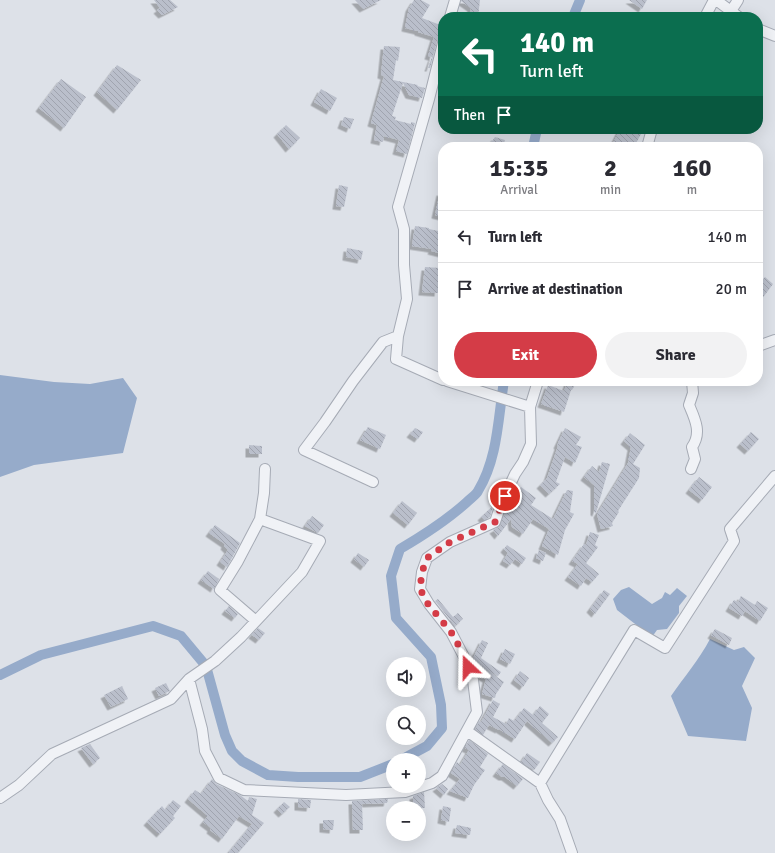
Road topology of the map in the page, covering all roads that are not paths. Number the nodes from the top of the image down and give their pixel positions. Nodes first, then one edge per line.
1 (455, 0) edge
2 (715, 0) edge
3 (738, 0) edge
4 (451, 12) edge
5 (708, 12) edge
6 (732, 12) edge
7 (735, 12) edge
8 (763, 30) edge
9 (775, 36) edge
10 (438, 62) edge
11 (398, 336) junction
12 (775, 340) edge
13 (763, 344) edge
14 (438, 378) edge
15 (463, 386) edge
16 (536, 386) edge
17 (692, 386) edge
18 (530, 407) junction
19 (265, 469) dead end
20 (691, 469) dead end
21 (775, 476) edge
22 (373, 482) dead end
23 (260, 519) junction
24 (256, 621) junction
25 (189, 679) junction
26 (467, 731) junction
27 (540, 783) junction
28 (0, 798) edge
29 (572, 853) edge

1 - 4 street
2 - 5 street
2 - 6 street
3 - 7 street
8 - 9 street
10 - 11 street
11 - 14 street
11 - 22 street
12 - 13 street
15 - 18 street
16 - 18 street
17 - 20 street
18 - 26 street
19 - 23 street
21 - 27 street
23 - 24 street
23 - 24 street
24 - 25 street
25 - 26 street
25 - 28 street
26 - 27 street
27 - 29 street

